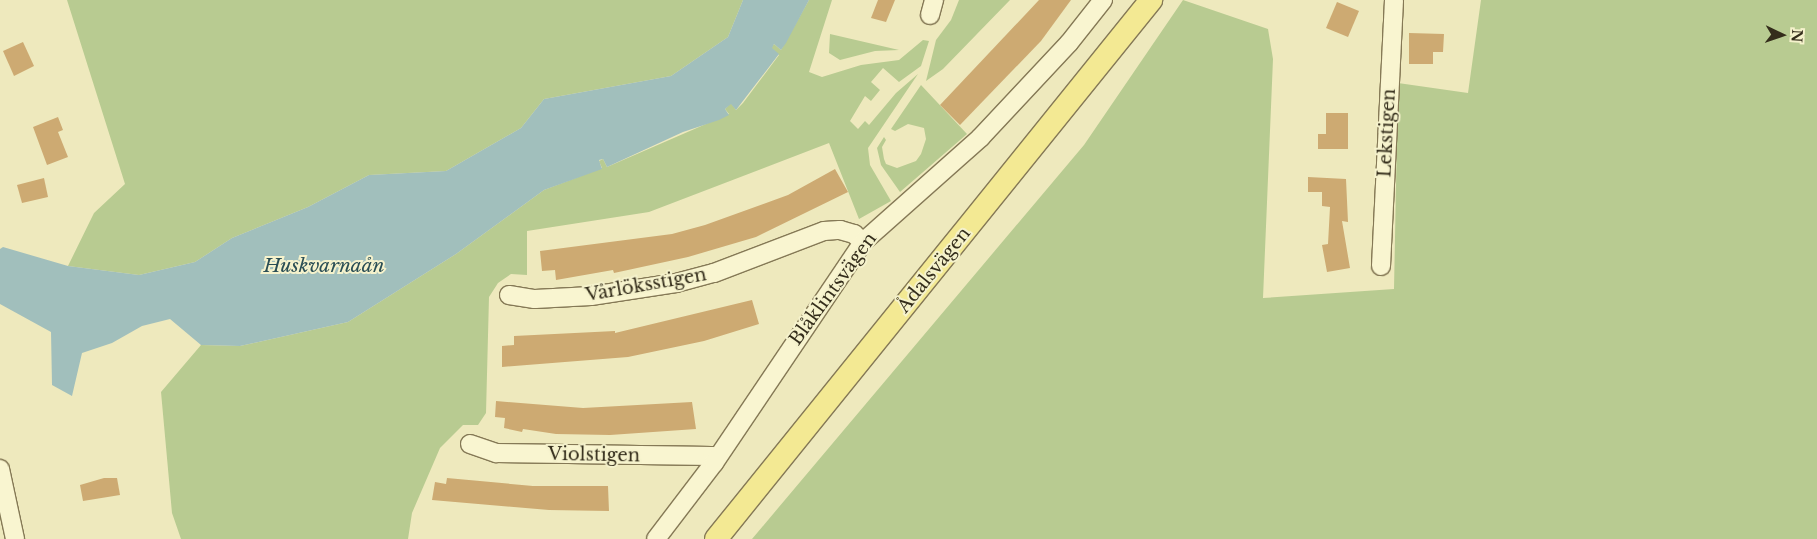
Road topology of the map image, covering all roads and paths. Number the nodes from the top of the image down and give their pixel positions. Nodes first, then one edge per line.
1 (1103, 0) edge
2 (1151, 0) edge
3 (1394, 0) edge
4 (862, 242) junction
5 (1381, 266) dead end
6 (509, 295) dead end
7 (470, 444) dead end
8 (714, 463) junction
9 (0, 469) edge
10 (15, 539) edge
11 (656, 539) edge
12 (716, 539) edge

1 - 4 street, Blåklintsvägen
2 - 12 main road, Ådalsvägen
3 - 5 street, Lekstigen
4 - 6 street, Vårlöksstigen
4 - 8 street, Blåklintsvägen
7 - 8 street, Violstigen
8 - 11 street, Blåklintsvägen
9 - 10 street

